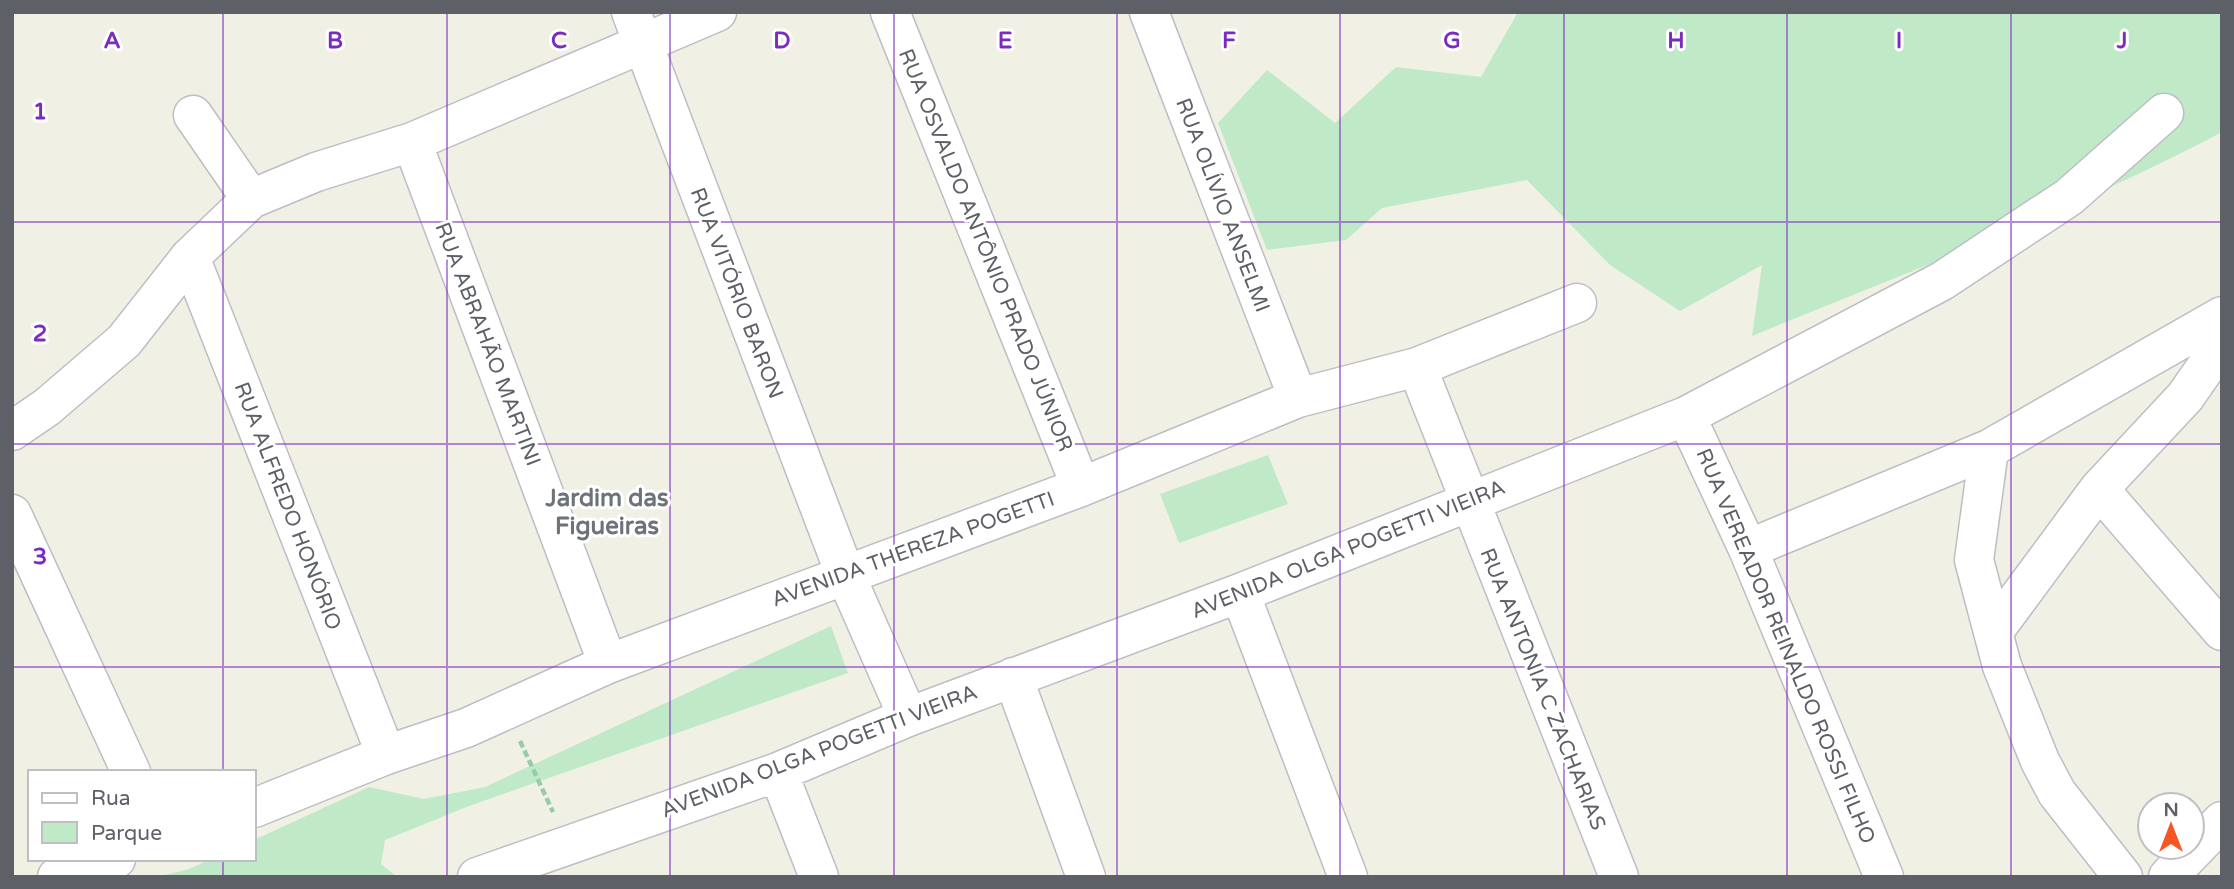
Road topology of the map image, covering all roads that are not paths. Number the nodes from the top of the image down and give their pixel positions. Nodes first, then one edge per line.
1 (718, 12) edge
2 (890, 12) edge
3 (1149, 12) edge
4 (637, 28) edge
5 (2164, 113) dead end
6 (193, 115) dead end
7 (412, 142) junction
8 (251, 199) junction
9 (190, 257) junction
10 (1577, 303) dead end
11 (2222, 316) edge
12 (2222, 344) edge
13 (1417, 367) junction
14 (1298, 398) junction
15 (1686, 416) junction
16 (12, 431) edge
17 (1989, 449) junction
18 (1081, 487) junction
19 (2099, 489) junction
20 (1468, 501) junction
21 (12, 514) edge
22 (1748, 549) junction
23 (845, 574) junction
24 (1240, 593) junction
25 (1994, 631) junction
26 (2222, 631) edge
27 (608, 664) junction
28 (1013, 677) junction
29 (908, 717) junction
30 (386, 755) junction
31 (130, 770) edge
32 (778, 772) junction
33 (256, 807) edge
34 (2222, 821) edge
35 (109, 861) edge
36 (57, 877) edge
37 (477, 877) edge
38 (819, 877) edge
39 (1086, 877) edge
40 (1348, 877) edge
41 (1619, 877) edge
42 (1884, 877) edge
43 (2123, 877) edge
44 (2168, 877) edge

1 - 4 street
2 - 18 street, RUA OSVALDO ANTÔNIO PRADO JÚNIOR
3 - 14 street, RUA OLÍVIO ANSELMI
4 - 7 street
4 - 23 street, RUA VITÓRIO BARON
5 - 15 street, AVENIDA OLGA POGETTI VIEIRA
6 - 8 street
7 - 8 street
7 - 27 street, RUA ABRAHÃO MARTINI
8 - 9 street
9 - 16 street
9 - 30 street, RUA ALFREDO HONÓRIO
10 - 13 street, AVENIDA THEREZA POGETTI
11 - 17 street
12 - 19 street
13 - 14 street, AVENIDA THEREZA POGETTI
13 - 20 street, RUA ANTONIA C ZACHARIAS
14 - 18 street, AVENIDA THEREZA POGETTI
15 - 20 street, AVENIDA OLGA POGETTI VIEIRA
15 - 22 street, RUA VEREADOR REINALDO ROSSI FILHO
17 - 22 street
17 - 25 street
18 - 23 street, AVENIDA THEREZA POGETTI
19 - 25 street
19 - 26 street
20 - 24 street, AVENIDA OLGA POGETTI VIEIRA
20 - 41 street, RUA ANTONIA C ZACHARIAS
21 - 31 street
22 - 42 street, RUA VEREADOR REINALDO ROSSI FILHO
23 - 27 street, AVENIDA THEREZA POGETTI
23 - 29 street, RUA VITÓRIO BARON
24 - 28 street, AVENIDA OLGA POGETTI VIEIRA
24 - 40 street
25 - 43 street
27 - 30 street, AVENIDA THEREZA POGETTI
28 - 29 street, AVENIDA OLGA POGETTI VIEIRA
28 - 39 street
29 - 32 street, AVENIDA OLGA POGETTI VIEIRA
30 - 33 street, AVENIDA THEREZA POGETTI
32 - 37 street, AVENIDA OLGA POGETTI VIEIRA
32 - 38 street
34 - 44 street
35 - 36 street

